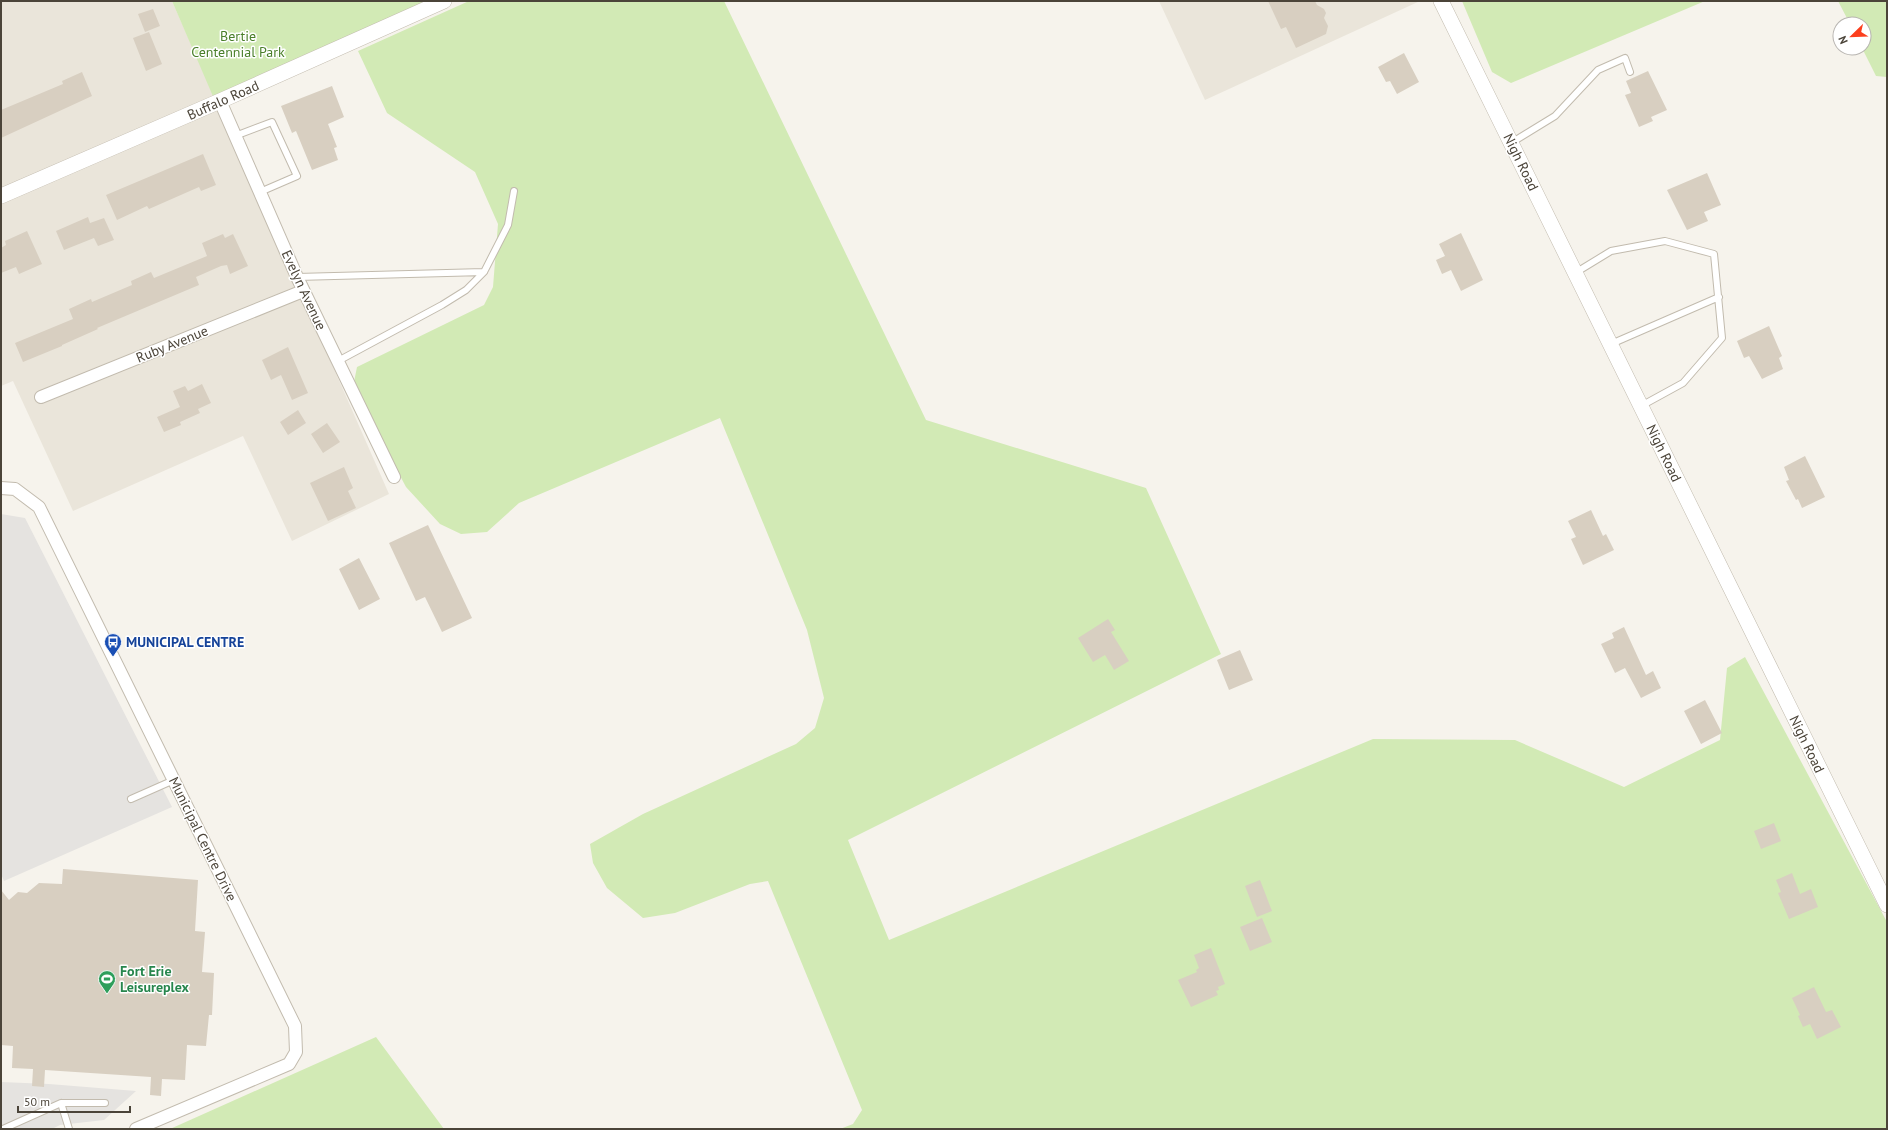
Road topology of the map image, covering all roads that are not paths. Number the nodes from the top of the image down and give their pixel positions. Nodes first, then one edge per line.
1 (444, 1) edge
2 (1441, 1) edge
3 (1630, 72) dead end
4 (220, 102) junction
5 (235, 136) junction
6 (1511, 143) junction
7 (514, 191) dead end
8 (260, 192) junction
9 (1, 196) edge
10 (484, 272) junction
11 (1575, 272) junction
12 (297, 277) junction
13 (304, 290) junction
14 (1719, 297) junction
15 (1611, 344) junction
16 (338, 361) junction
17 (41, 397) dead end
18 (1641, 406) junction
19 (394, 477) dead end
20 (1, 488) edge
21 (174, 780) junction
22 (131, 799) dead end
23 (1887, 905) edge
24 (61, 1103) junction
25 (105, 1103) dead end
26 (3, 1129) edge
27 (69, 1129) edge
28 (136, 1129) edge

1 - 4 street, Buffalo Road
2 - 6 street, Nigh Road
3 - 6 lane
4 - 5 street, Evelyn Avenue
4 - 9 street, Buffalo Road
5 - 8 street, Evelyn Avenue
5 - 8 lane
6 - 11 street, Nigh Road
7 - 10 lane
8 - 12 street, Evelyn Avenue
10 - 12 lane
10 - 16 lane
11 - 14 lane
11 - 15 street, Nigh Road
12 - 13 street, Evelyn Avenue
13 - 16 street, Evelyn Avenue
13 - 17 street, Ruby Avenue
14 - 15 lane
14 - 18 lane
15 - 18 street, Nigh Road
16 - 19 street, Evelyn Avenue
18 - 23 street, Nigh Road
20 - 21 street, Municipal Centre Drive
21 - 22 lane
21 - 28 street, Municipal Centre Drive
24 - 25 lane
24 - 26 lane
24 - 27 lane

